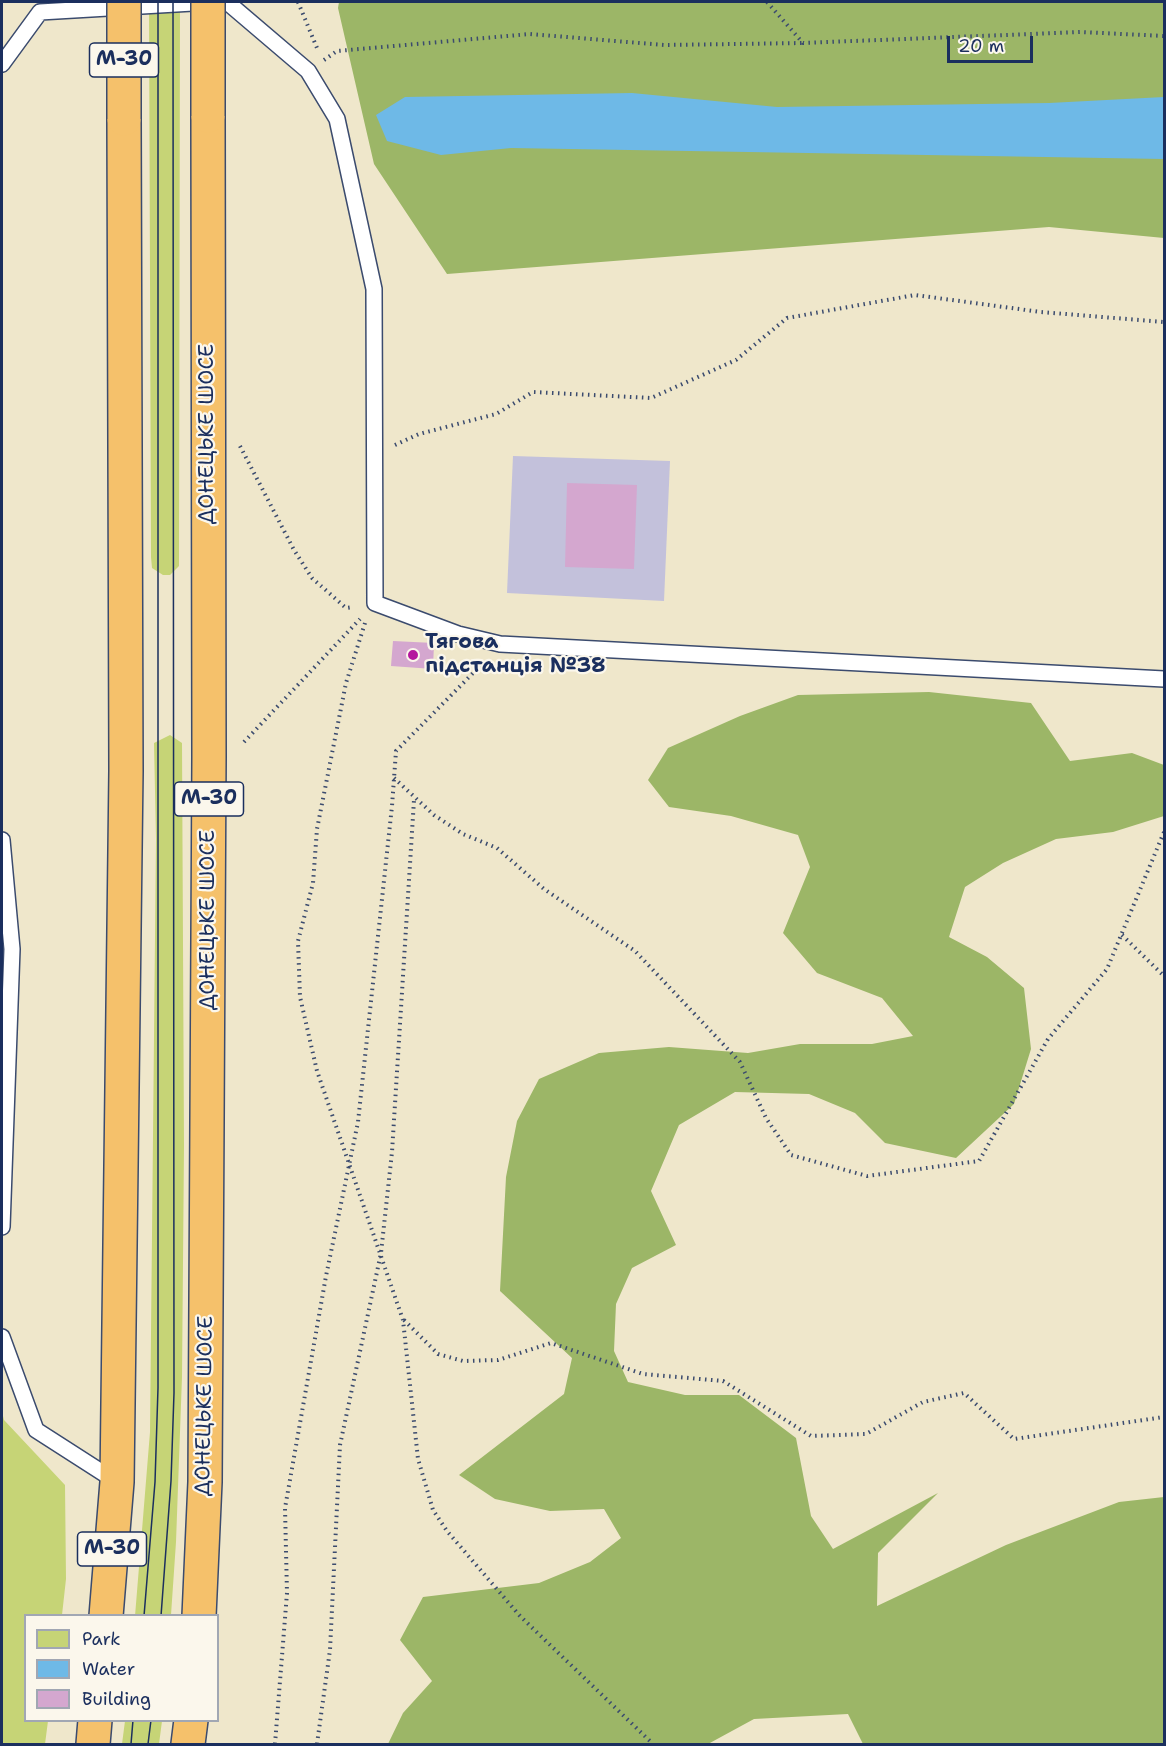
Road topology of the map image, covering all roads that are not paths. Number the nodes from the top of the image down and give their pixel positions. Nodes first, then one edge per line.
1 (124, 2) edge
2 (208, 2) edge
3 (227, 2) edge
4 (2, 64) edge
5 (1164, 679) edge
6 (2, 840) edge
7 (2, 1227) edge
8 (2, 1337) edge
9 (117, 1482) junction
10 (106, 1614) edge
11 (199, 1614) edge
12 (95, 1722) edge
13 (191, 1722) edge
14 (93, 1744) edge
15 (188, 1744) edge

1 - 9 highway, М-30, bridge
2 - 11 highway, ДОНЕЦЬКЕ ШОСЕ / М-30, bridge
3 - 4 lane
3 - 5 lane
6 - 7 lane
8 - 9 lane
9 - 10 highway, М-30
12 - 14 highway
13 - 15 highway

